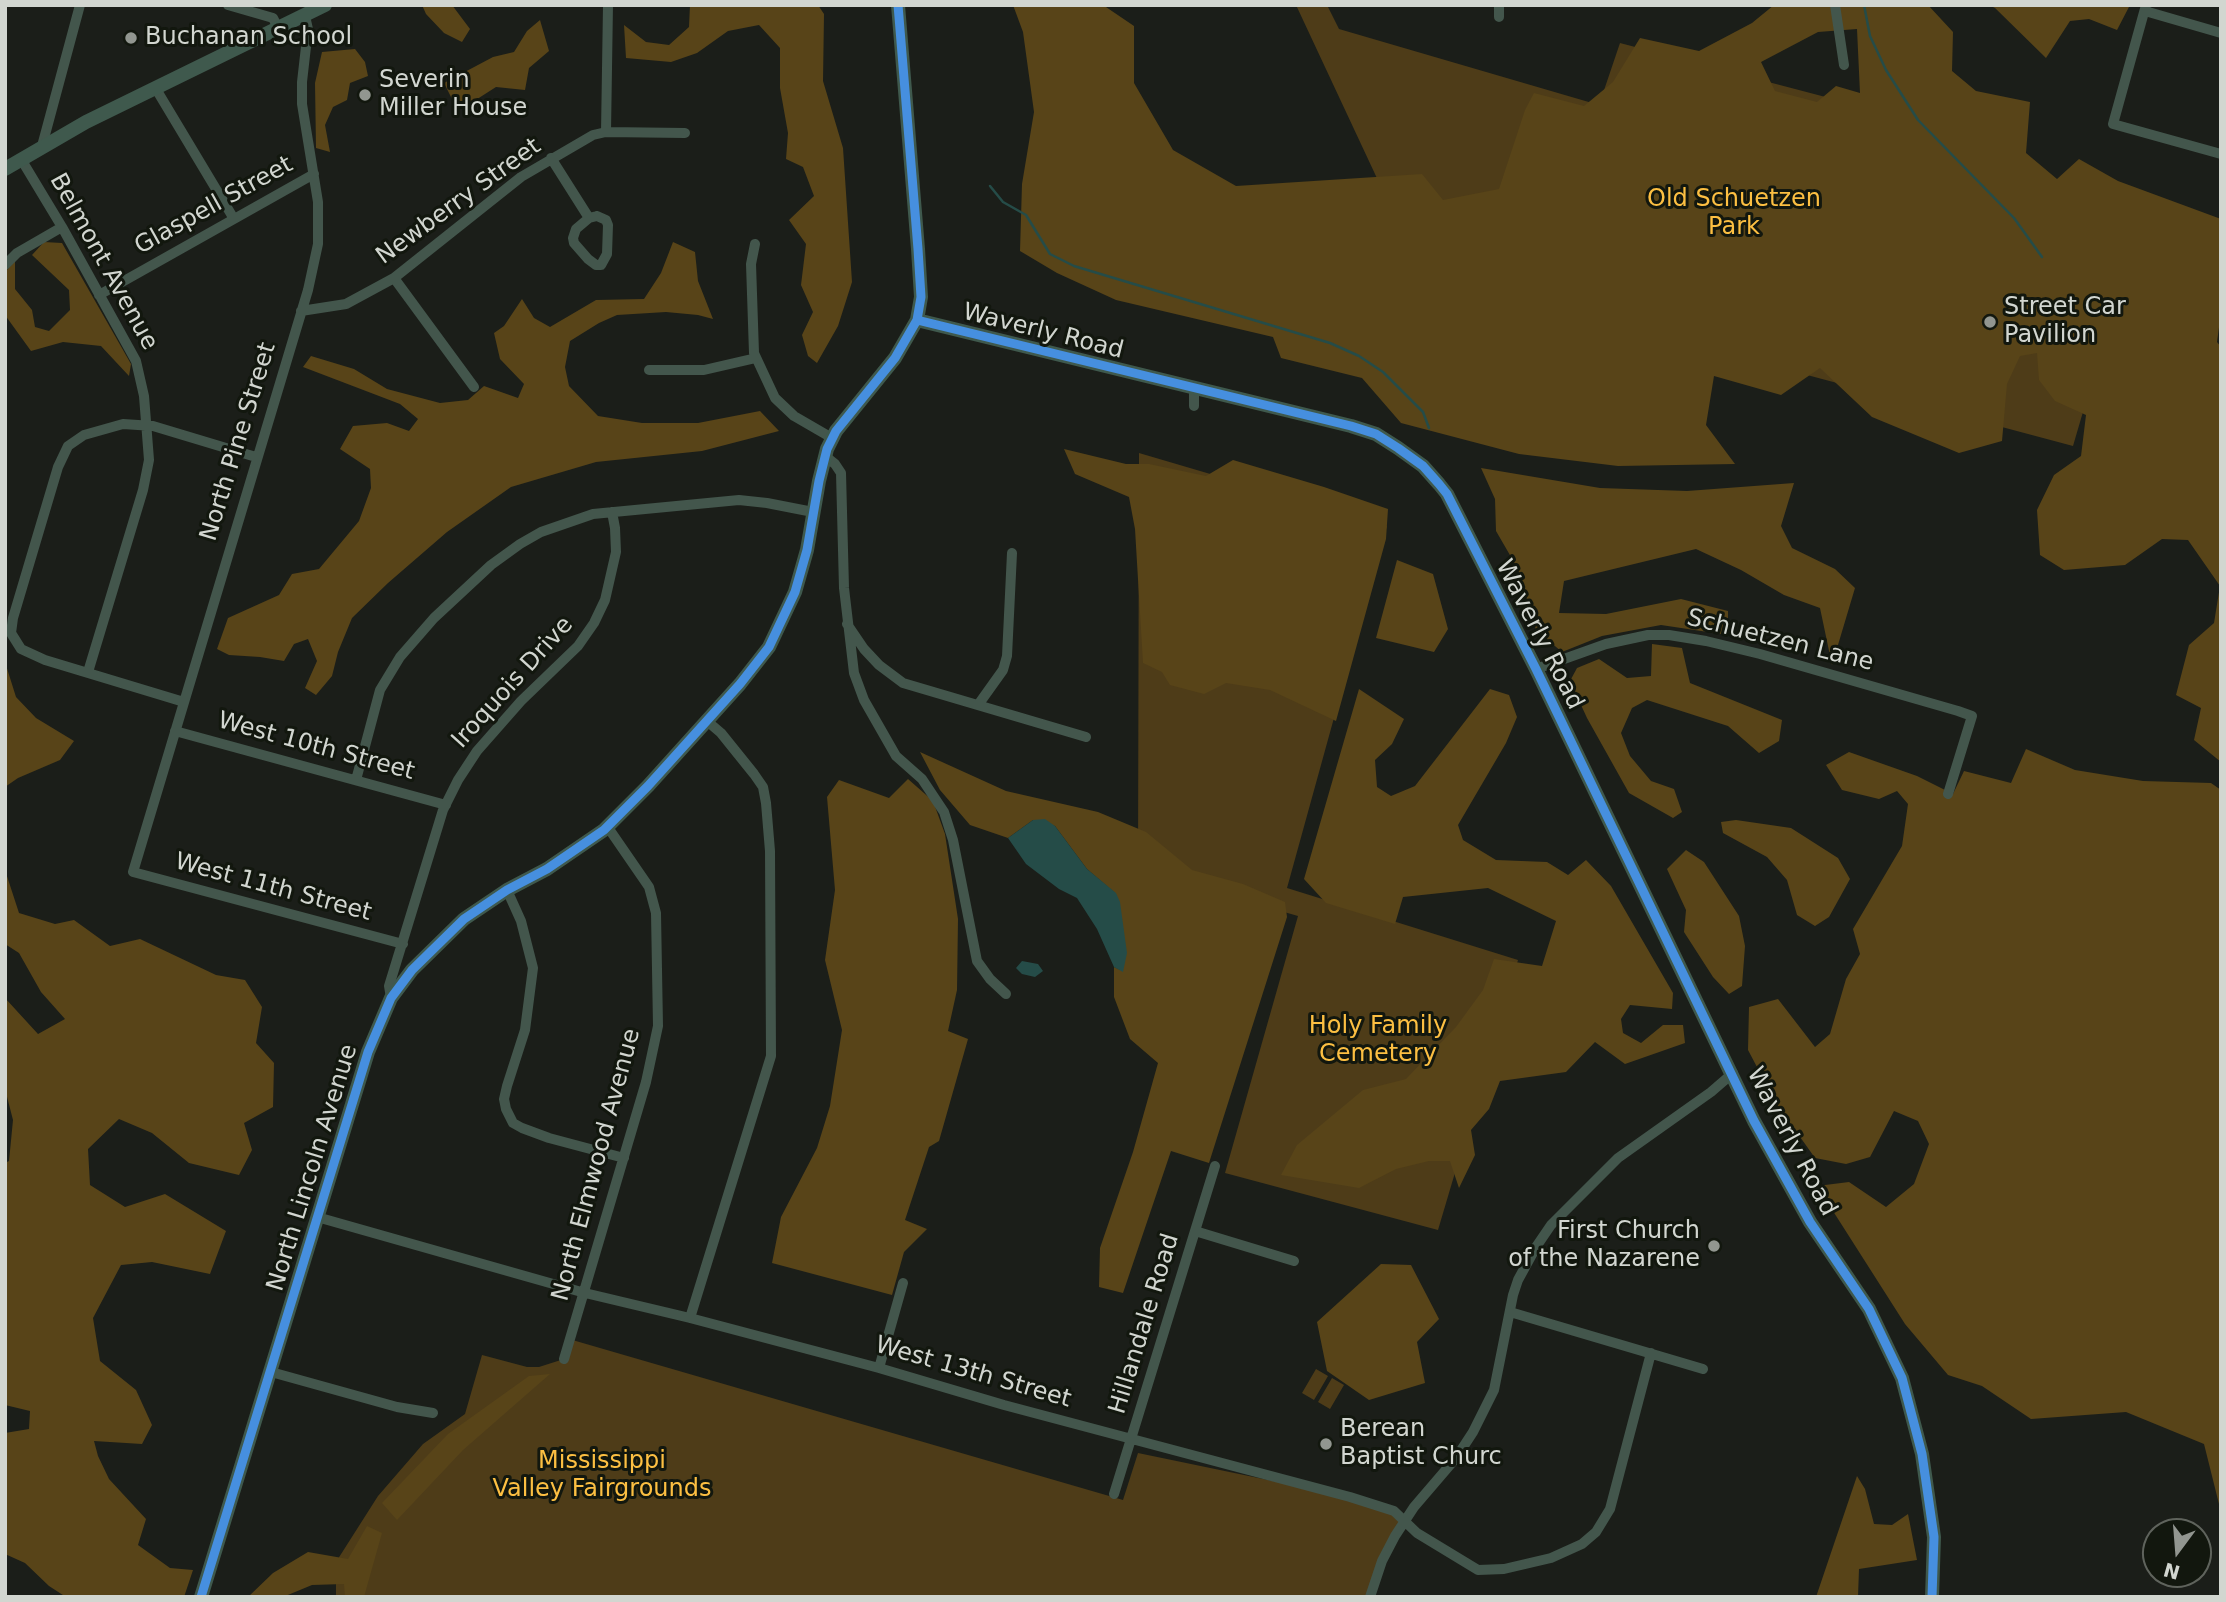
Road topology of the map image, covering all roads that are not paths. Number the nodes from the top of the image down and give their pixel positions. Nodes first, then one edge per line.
1 (80, 5) edge
2 (228, 5) edge
3 (325, 5) edge
4 (608, 5) edge
5 (898, 5) edge
6 (1499, 5) edge
7 (1835, 5) edge
8 (2145, 8) edge
9 (305, 16) junction
10 (1499, 17) dead end
11 (278, 27) junction
12 (2221, 33) edge
13 (1844, 65) dead end
14 (156, 89) junction
15 (606, 132) junction
16 (685, 133) dead end
17 (42, 146) junction
18 (2221, 154) edge
19 (551, 158) junction
20 (21, 159) junction
21 (5, 169) edge
22 (314, 174) junction
23 (234, 219) junction
24 (589, 219) junction
25 (62, 227) junction
26 (755, 244) dead end
27 (5, 265) edge
28 (394, 278) junction
29 (99, 295) junction
30 (301, 311) junction
31 (917, 320) junction
32 (756, 358) junction
33 (649, 370) dead end
34 (474, 387) dead end
35 (1194, 389) junction
36 (1194, 406) dead end
37 (147, 426) junction
38 (832, 438) junction
39 (256, 457) junction
40 (825, 457) junction
41 (612, 512) junction
42 (813, 512) junction
43 (1012, 553) dead end
44 (847, 624) junction
45 (1536, 669) junction
46 (88, 672) junction
47 (184, 702) junction
48 (978, 705) junction
49 (707, 721) junction
50 (175, 731) junction
51 (1086, 737) dead end
52 (356, 780) junction
53 (1948, 794) dead end
54 (446, 805) junction
55 (607, 826) junction
56 (133, 872) joint
57 (507, 890) junction
58 (403, 944) junction
59 (1006, 994) dead end
60 (391, 998) junction
61 (1733, 1073) junction
62 (624, 1158) junction
63 (1215, 1166) dead end
64 (317, 1217) junction
65 (1195, 1231) junction
66 (1294, 1261) dead end
67 (902, 1283) dead end
68 (585, 1293) junction
69 (1510, 1312) junction
70 (690, 1318) junction
71 (1651, 1353) junction
72 (564, 1359) dead end
73 (879, 1368) junction
74 (1703, 1369) dead end
75 (271, 1372) junction
76 (433, 1413) dead end
77 (1131, 1439) junction
78 (1114, 1494) dead end
79 (1405, 1522) junction
80 (201, 1597) edge
81 (1370, 1597) edge
82 (1932, 1597) edge

1 - 17 street
2 - 11 street
3 - 9 street
4 - 15 street
5 - 31 street
6 - 10 street
7 - 13 street
8 - 12 street
8 - 18 street
9 - 11 street
9 - 22 street, North Pine Street
11 - 14 street
14 - 17 street
14 - 23 street
15 - 16 street, Newberry Street
15 - 19 street, Newberry Street
17 - 20 street
19 - 24 street
19 - 28 street, Newberry Street
20 - 21 street
20 - 25 street, Belmont Avenue
22 - 23 street, Glaspell Street
22 - 30 street, North Pine Street
23 - 29 street, Glaspell Street
24 - 24 street
25 - 27 street
25 - 29 street, Belmont Avenue
26 - 32 street
28 - 30 street, Newberry Street
28 - 34 street
29 - 37 street, Belmont Avenue
30 - 39 street, North Pine Street
31 - 35 street, Waverly Road
31 - 38 street, North Lincoln Avenue
32 - 33 street
32 - 38 street
35 - 36 street
35 - 45 street, Waverly Road
37 - 39 street
37 - 46 street, Belmont Avenue
37 - 46 street
38 - 40 street, North Lincoln Avenue
39 - 47 street, North Pine Street
40 - 42 street, North Lincoln Avenue
40 - 44 street
41 - 42 street
41 - 52 street
41 - 54 street, Iroquois Drive
42 - 49 street, North Lincoln Avenue
43 - 48 street
44 - 48 street
44 - 59 street
45 - 53 street, Schuetzen Lane
45 - 61 street, Waverly Road
46 - 47 street
47 - 50 street, North Pine Street
48 - 51 street
49 - 55 street, North Lincoln Avenue
49 - 70 street
50 - 52 street, West 10th Street
50 - 56 street, North Pine Street
52 - 54 street, West 10th Street
54 - 58 street, Iroquois Drive
55 - 57 street, North Lincoln Avenue
55 - 62 street, North Elmwood Avenue
56 - 58 street, West 11th Street
57 - 60 street, North Lincoln Avenue
57 - 62 street
58 - 60 street, Iroquois Drive
60 - 64 street, North Lincoln Avenue
61 - 69 street
61 - 82 street, Waverly Road
62 - 68 street, North Elmwood Avenue
63 - 65 street, Hillandale Road
64 - 68 street, West 13th Street
64 - 75 street, North Lincoln Avenue
65 - 66 street
65 - 77 street, Hillandale Road
67 - 73 street
68 - 70 street, West 13th Street
68 - 72 street, North Elmwood Avenue
69 - 71 street
69 - 79 street
70 - 73 street, West 13th Street
71 - 74 street
71 - 79 street, West 13th Street
73 - 77 street, West 13th Street
75 - 76 street
75 - 80 street, North Lincoln Avenue
77 - 78 street, Hillandale Road
77 - 79 street, West 13th Street
79 - 81 street

